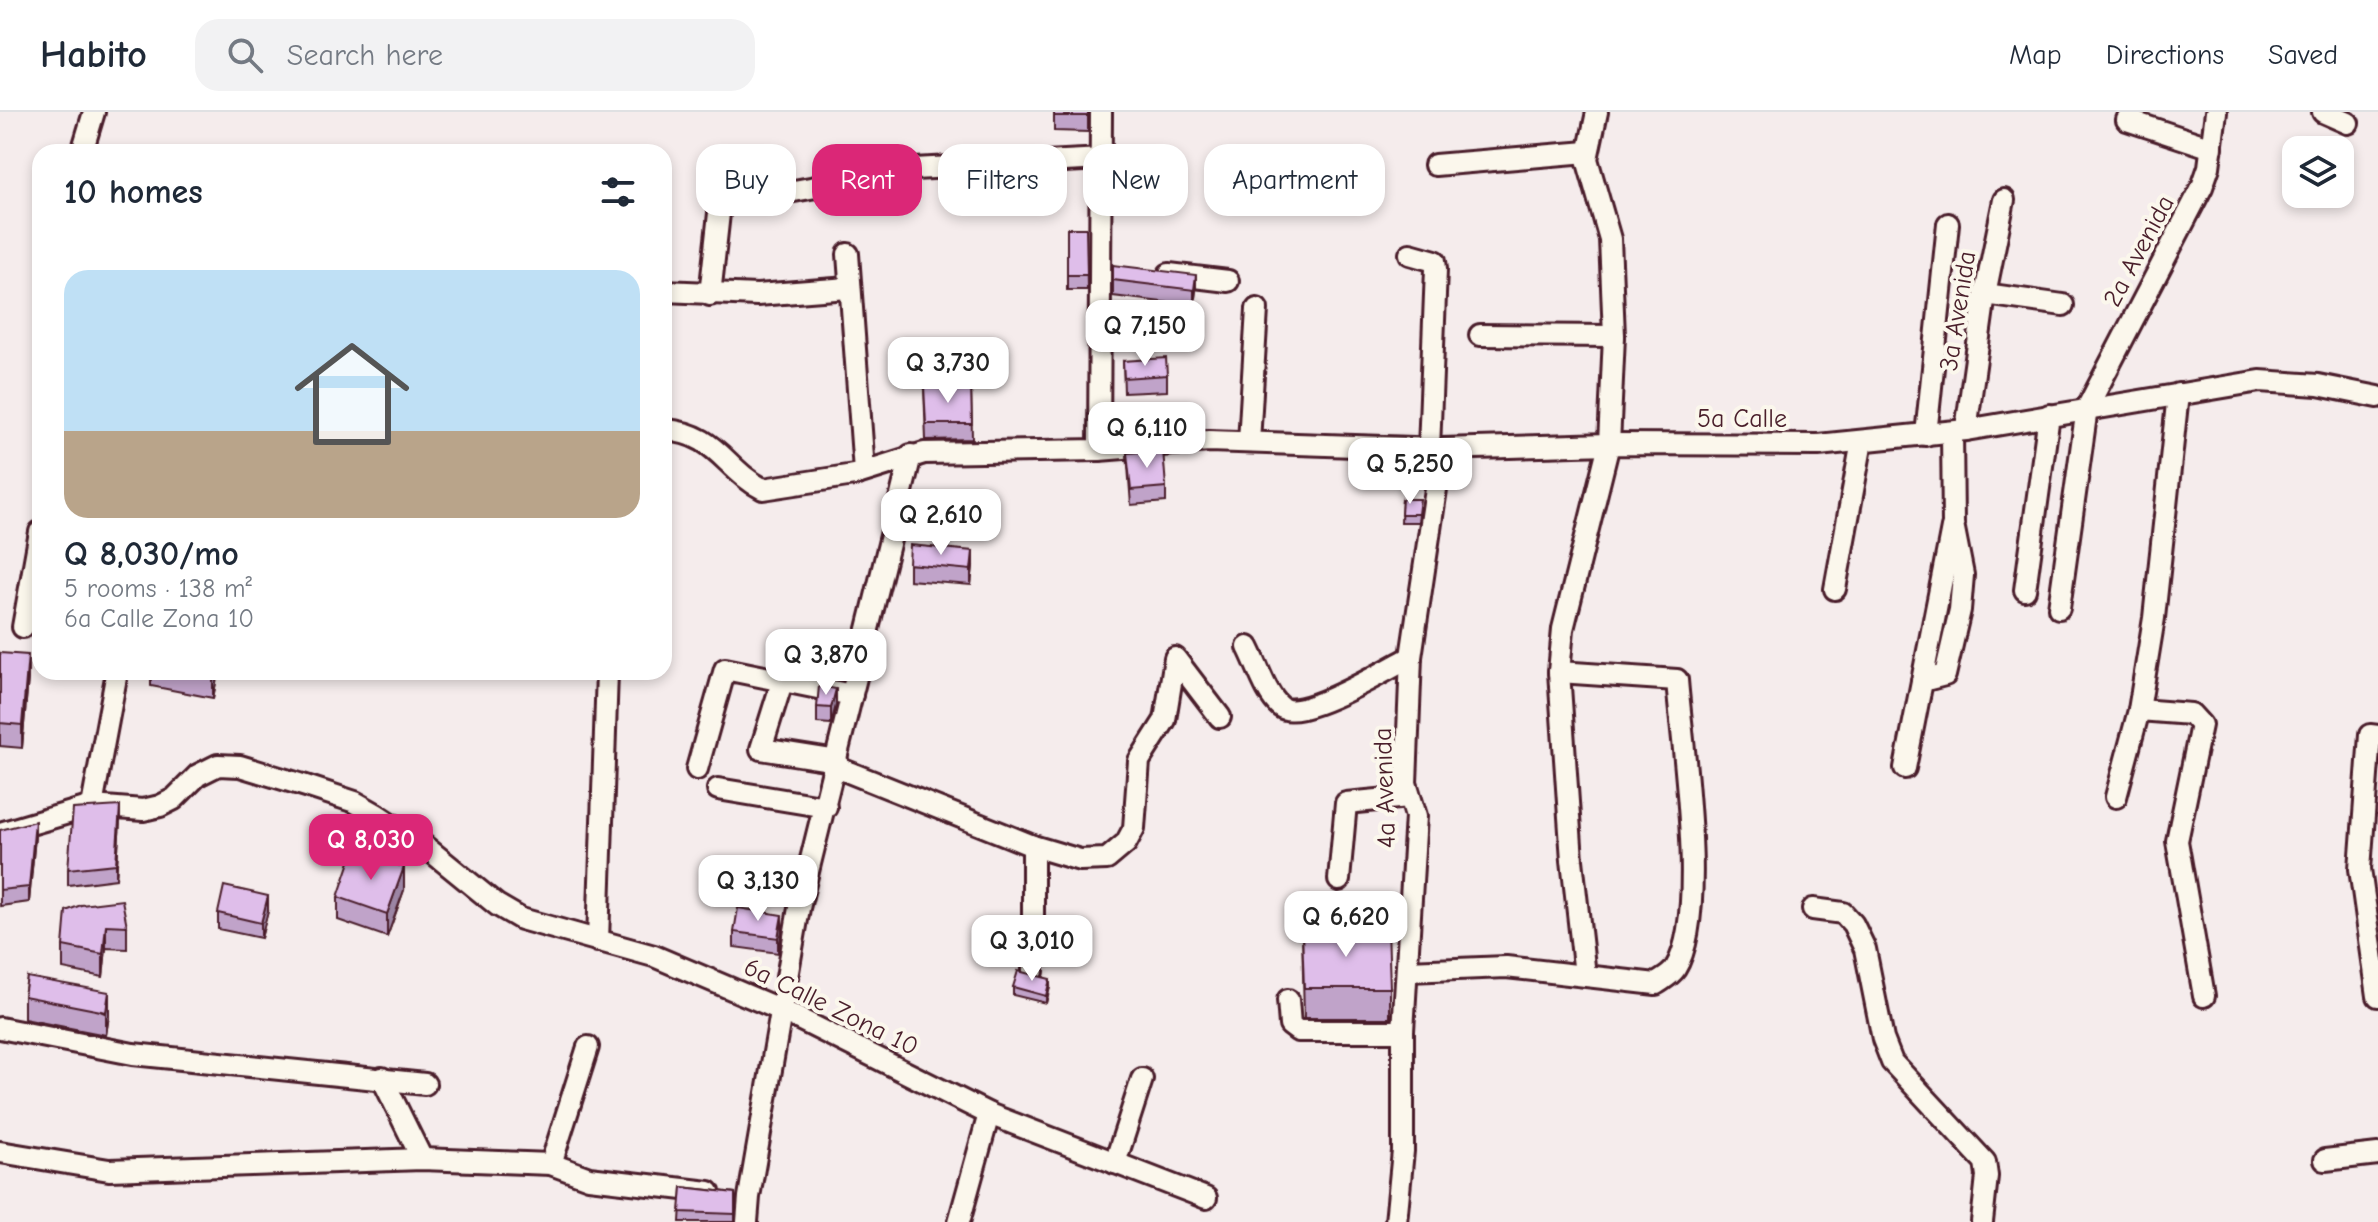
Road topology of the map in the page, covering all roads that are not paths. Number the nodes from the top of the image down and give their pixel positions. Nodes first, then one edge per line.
1 (94, 112) edge
2 (1101, 112) edge
3 (1597, 112) edge
4 (2216, 112) edge
5 (2323, 112) edge
6 (2127, 120) dead end
7 (2348, 123) dead end
8 (84, 144) edge
9 (1102, 144) edge
10 (2212, 148) junction
11 (1587, 152) junction
12 (1083, 160) edge
13 (1435, 165) dead end
14 (2004, 200) dead end
15 (1107, 216) edge
16 (1948, 224) dead end
17 (848, 254) dead end
18 (1410, 254) dead end
19 (1149, 272) edge
20 (1228, 281) dead end
21 (848, 288) junction
22 (672, 292) edge
23 (1985, 294) junction
24 (710, 295) junction
25 (2063, 305) dead end
26 (1257, 309) dead end
27 (1480, 335) dead end
28 (1614, 336) junction
29 (2178, 394) junction
30 (2378, 397) edge
31 (2087, 408) junction
32 (2049, 415) junction
33 (672, 431) edge
34 (1959, 431) junction
35 (1926, 435) junction
36 (1862, 441) junction
37 (1249, 442) junction
38 (1609, 444) junction
39 (1436, 449) junction
40 (1099, 450) junction
41 (911, 455) junction
42 (864, 471) junction
43 (32, 577) edge
44 (1835, 589) dead end
45 (2025, 590) dead end
46 (2059, 608) dead end
47 (23, 627) dead end
48 (1248, 647) dead end
49 (1411, 657) junction
50 (1559, 672) junction
51 (116, 680) edge
52 (607, 680) edge
53 (782, 682) junction
54 (852, 695) junction
55 (2139, 710) junction
56 (1220, 717) dead end
57 (2378, 736) edge
58 (837, 764) junction
59 (1905, 768) dead end
60 (697, 769) dead end
61 (718, 789) dead end
62 (1409, 797) junction
63 (2116, 797) dead end
64 (92, 806) junction
65 (826, 807) junction
66 (0, 833) edge
67 (1033, 846) junction
68 (1339, 880) dead end
69 (1813, 909) dead end
70 (598, 941) junction
71 (1033, 971) edge
72 (1408, 971) junction
73 (1585, 975) junction
74 (2204, 996) dead end
75 (2378, 996) edge
76 (1288, 1000) dead end
77 (781, 1010) junction
78 (0, 1028) edge
79 (1403, 1031) junction
80 (588, 1047) dead end
81 (382, 1078) junction
82 (1142, 1079) dead end
83 (425, 1084) dead end
84 (989, 1114) junction
85 (0, 1152) edge
86 (2378, 1154) edge
87 (422, 1159) junction
88 (2325, 1160) dead end
89 (1115, 1163) junction
90 (551, 1164) junction
91 (749, 1197) junction
92 (1206, 1198) dead end
93 (747, 1222) edge
94 (959, 1222) edge
95 (1396, 1222) edge
96 (1982, 1222) edge

1 - 8 street
2 - 9 street
3 - 11 street
4 - 10 street, 2a Avenida
5 - 7 street
6 - 10 street
10 - 31 street, 2a Avenida
11 - 13 street
11 - 28 street
12 - 24 street
14 - 23 street, 3a Avenida
15 - 40 street
16 - 35 street
17 - 21 street
18 - 39 street, 4a Avenida
19 - 20 street
21 - 24 street
21 - 42 street
22 - 24 street
23 - 25 street
23 - 34 street, 3a Avenida
26 - 37 street
27 - 28 street
28 - 38 street
29 - 30 street, 5a Calle
29 - 31 street, 5a Calle
29 - 55 street
31 - 32 street, 5a Calle
31 - 46 street, 2a Avenida
32 - 34 street, 5a Calle
32 - 45 street
33 - 42 street, 5a Calle
34 - 35 street, 5a Calle
34 - 59 street, 3a Avenida
35 - 36 street, 5a Calle
36 - 38 street, 5a Calle
36 - 44 street
37 - 39 street, 5a Calle
37 - 40 street, 5a Calle
38 - 39 street, 5a Calle
38 - 50 street
39 - 49 street, 4a Avenida
40 - 41 street, 5a Calle
41 - 42 street, 5a Calle
41 - 54 street
43 - 47 street
48 - 49 street
49 - 62 street, 4a Avenida
50 - 73 street
50 - 73 street
51 - 64 street
52 - 70 street
53 - 54 street
53 - 58 street
53 - 60 street
54 - 58 street
55 - 63 street
55 - 74 street
56 - 67 street
57 - 75 street
58 - 65 street
58 - 67 street
61 - 65 street
62 - 68 street
62 - 72 street, 4a Avenida
64 - 66 street, 6a Calle Zona 10
64 - 70 street, 6a Calle Zona 10
65 - 77 street
67 - 71 street
69 - 96 street
70 - 77 street, 6a Calle Zona 10
72 - 73 street
72 - 79 street, 4a Avenida
76 - 79 street
77 - 84 street, 6a Calle Zona 10
77 - 91 street
78 - 81 street
79 - 95 street, 4a Avenida
80 - 90 street
81 - 83 street
81 - 87 street
82 - 89 street
84 - 89 street, 6a Calle Zona 10
84 - 94 street
85 - 87 street
86 - 88 street
87 - 90 street
89 - 92 street, 6a Calle Zona 10
90 - 91 street
91 - 93 street

